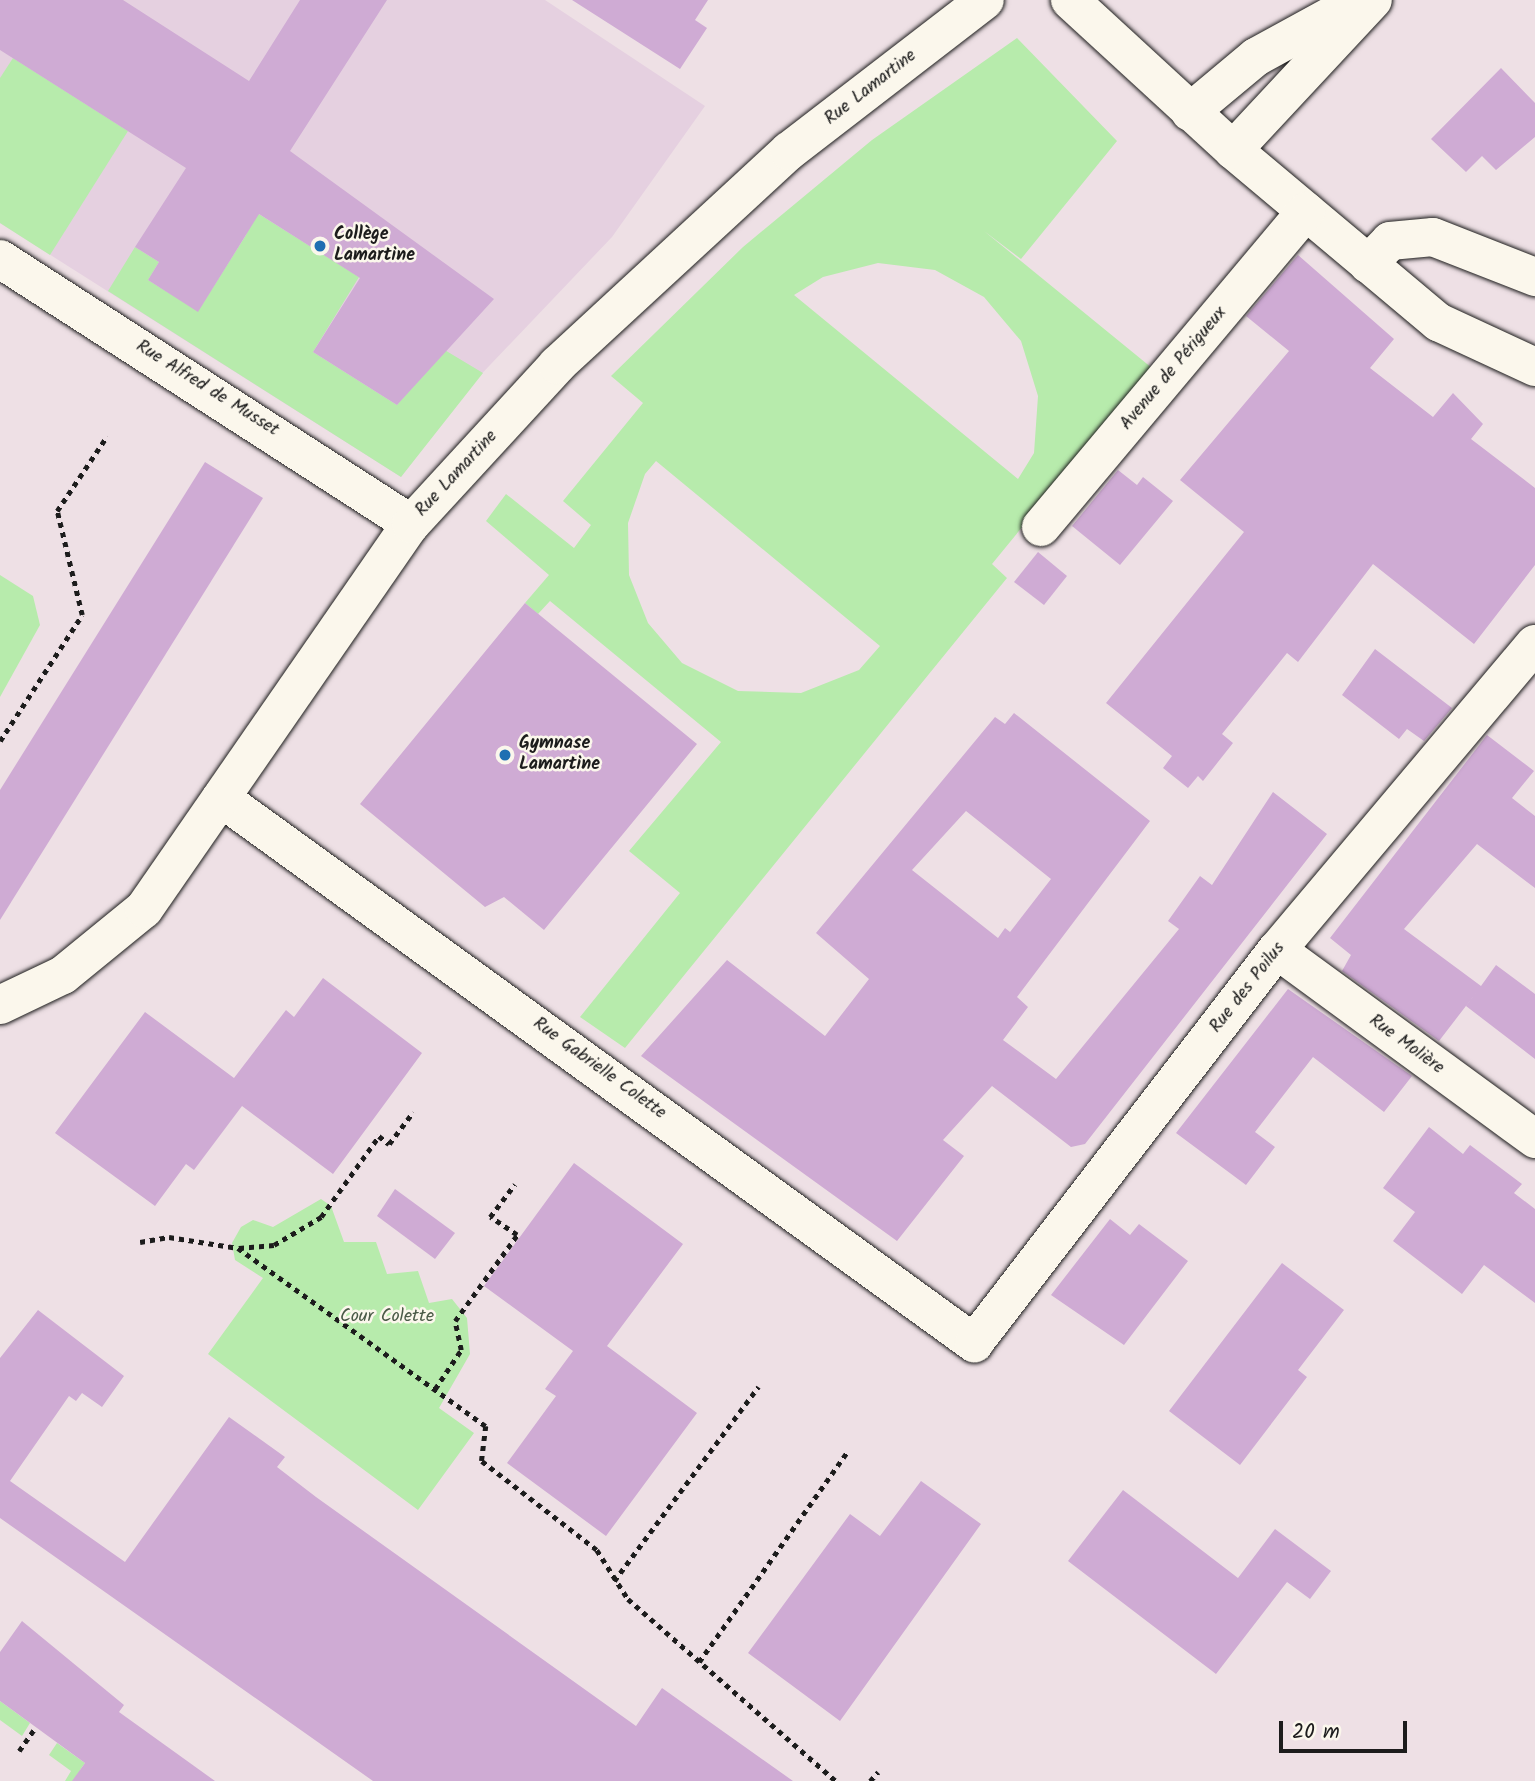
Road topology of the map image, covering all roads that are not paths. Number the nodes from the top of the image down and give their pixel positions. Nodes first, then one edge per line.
1 (985, 0) edge
2 (1070, 0) edge
3 (1361, 0) edge
4 (1373, 0) edge
5 (1191, 112) junction
6 (1233, 150) junction
7 (1306, 211) junction
8 (0, 258) edge
9 (1368, 264) junction
10 (1535, 277) edge
11 (1535, 367) edge
12 (411, 524) junction
13 (1041, 527) dead end
14 (1535, 644) edge
15 (221, 799) junction
16 (1277, 950) junction
17 (0, 1005) edge
18 (1535, 1139) edge
19 (974, 1343) joint

1 - 12 street, Rue Lamartine
2 - 5 street
3 - 5 street
4 - 6 street
5 - 6 street
6 - 7 street
7 - 9 street
7 - 13 street, Avenue de Périgueux
8 - 12 street, Rue Alfred de Musset
9 - 10 street
9 - 11 street
12 - 15 street, Rue Lamartine
14 - 16 street, Rue des Poilus
15 - 17 street, Rue Lamartine
15 - 19 street, Rue Gabrielle Colette
16 - 18 street, Rue Molière
16 - 19 street, Rue des Poilus

